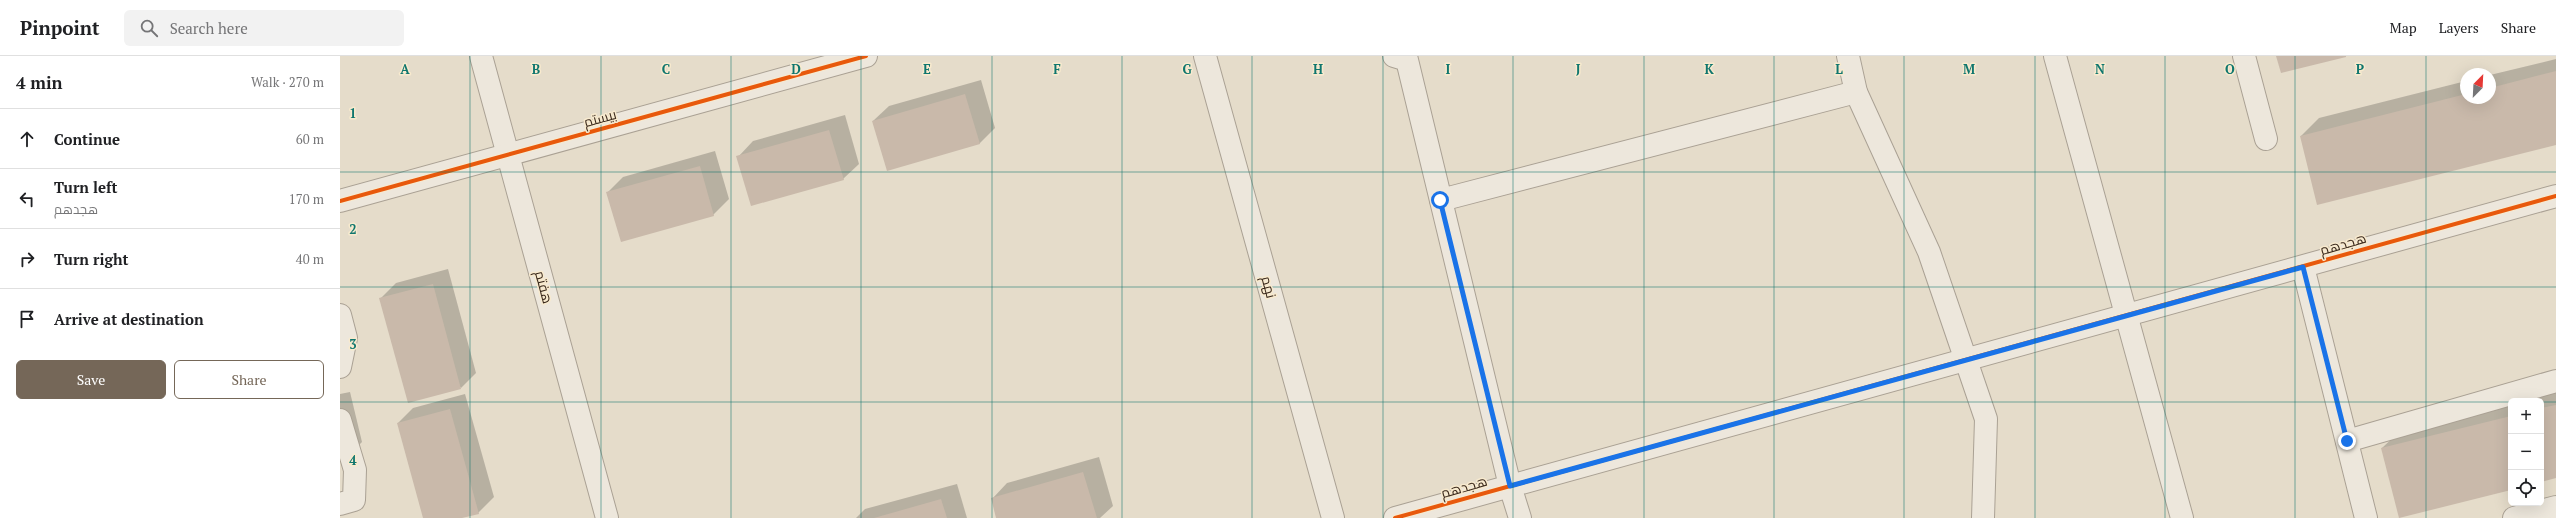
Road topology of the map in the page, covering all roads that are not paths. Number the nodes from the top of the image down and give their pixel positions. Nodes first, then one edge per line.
1 (481, 56) edge
2 (866, 56) edge
3 (1205, 56) edge
4 (1848, 56) edge
5 (2055, 56) edge
6 (2244, 56) edge
7 (1407, 57) edge
8 (1856, 92) junction
9 (2266, 139) dead end
10 (508, 155) junction
11 (2556, 196) edge
12 (1440, 200) junction
13 (340, 201) edge
14 (2303, 267) junction
15 (340, 315) edge
16 (2127, 315) junction
17 (1967, 359) junction
18 (340, 367) edge
19 (2556, 381) edge
20 (340, 420) edge
21 (2347, 441) junction
22 (1510, 486) junction
23 (340, 504) edge
24 (2556, 507) edge
25 (607, 518) edge
26 (1333, 518) edge
27 (1395, 518) edge
28 (1520, 518) edge
29 (1983, 518) edge
30 (2182, 518) edge
31 (2366, 518) edge
32 (2514, 518) edge

1 - 10 street, هفتم
2 - 10 street, بیستم
3 - 26 street, نهم
4 - 8 street
5 - 16 street
6 - 9 street
7 - 12 street
8 - 12 street
8 - 17 street
10 - 13 street, بیستم
10 - 25 street, هفتم
11 - 14 street, هجدهم
12 - 22 street
14 - 16 street, هجدهم
14 - 21 street
15 - 18 street
16 - 17 street, هجدهم
16 - 30 street
17 - 22 street, هجدهم
17 - 29 street
19 - 21 street
20 - 23 street
21 - 31 street
22 - 27 street, هجدهم
22 - 28 street
24 - 32 street

